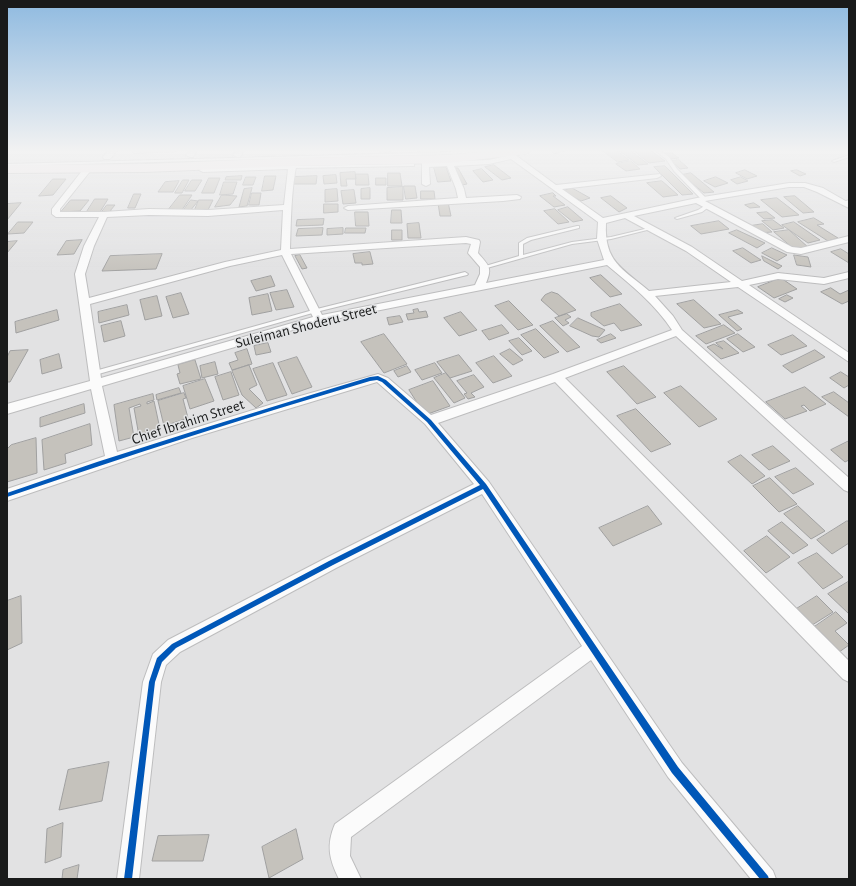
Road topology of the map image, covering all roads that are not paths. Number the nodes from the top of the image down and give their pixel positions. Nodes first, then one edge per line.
1 (70, 191) edge
2 (289, 191) edge
3 (460, 191) edge
4 (561, 191) edge
5 (694, 191) edge
6 (757, 191) edge
7 (823, 191) edge
8 (518, 197) dead end
9 (462, 201) junction
10 (703, 202) junction
11 (847, 203) edge
12 (288, 207) junction
13 (348, 208) dead end
14 (104, 214) junction
15 (627, 216) junction
16 (677, 218) dead end
17 (602, 221) junction
18 (577, 227) dead end
19 (652, 228) junction
20 (601, 238) junction
21 (849, 239) edge
22 (285, 252) junction
23 (521, 257) junction
24 (609, 262) junction
25 (485, 266) junction
26 (465, 274) dead end
27 (849, 275) edge
28 (741, 284) junction
29 (479, 287) junction
30 (647, 294) junction
31 (85, 302) junction
32 (317, 315) junction
33 (678, 332) junction
34 (849, 358) edge
35 (558, 377) junction
36 (96, 378) junction
37 (7, 409) edge
38 (429, 421) junction
39 (112, 458) junction
40 (484, 486) junction
41 (849, 486) edge
42 (7, 495) edge
43 (592, 649) junction
44 (849, 673) edge
45 (128, 879) edge
46 (350, 879) edge
47 (765, 879) edge

1 - 14 street
2 - 12 street
3 - 9 street
4 - 17 street
5 - 10 lane
6 - 10 street
7 - 11 street
8 - 9 street
9 - 13 street
10 - 15 street
10 - 16 lane
10 - 21 street
12 - 14 street
12 - 22 street
14 - 31 street
15 - 17 street
15 - 19 street
17 - 20 street
18 - 23 lane
19 - 20 lane
19 - 28 street
20 - 23 lane
20 - 24 street
22 - 25 street
22 - 31 street
22 - 32 street
23 - 25 lane
24 - 29 street, Suleiman Shoderu Street
24 - 30 street
25 - 29 street
26 - 32 lane
27 - 28 street
28 - 30 street
28 - 34 street
29 - 32 street, Suleiman Shoderu Street
30 - 33 street
31 - 36 street
32 - 36 street, Suleiman Shoderu Street
33 - 35 street
33 - 41 street
35 - 38 street
35 - 44 street
36 - 37 street, Suleiman Shoderu Street
36 - 39 street
38 - 39 street, Chief Ibrahim Street
38 - 40 street
39 - 42 street, Chief Ibrahim Street
40 - 43 street
40 - 45 street
43 - 46 street
43 - 47 street

